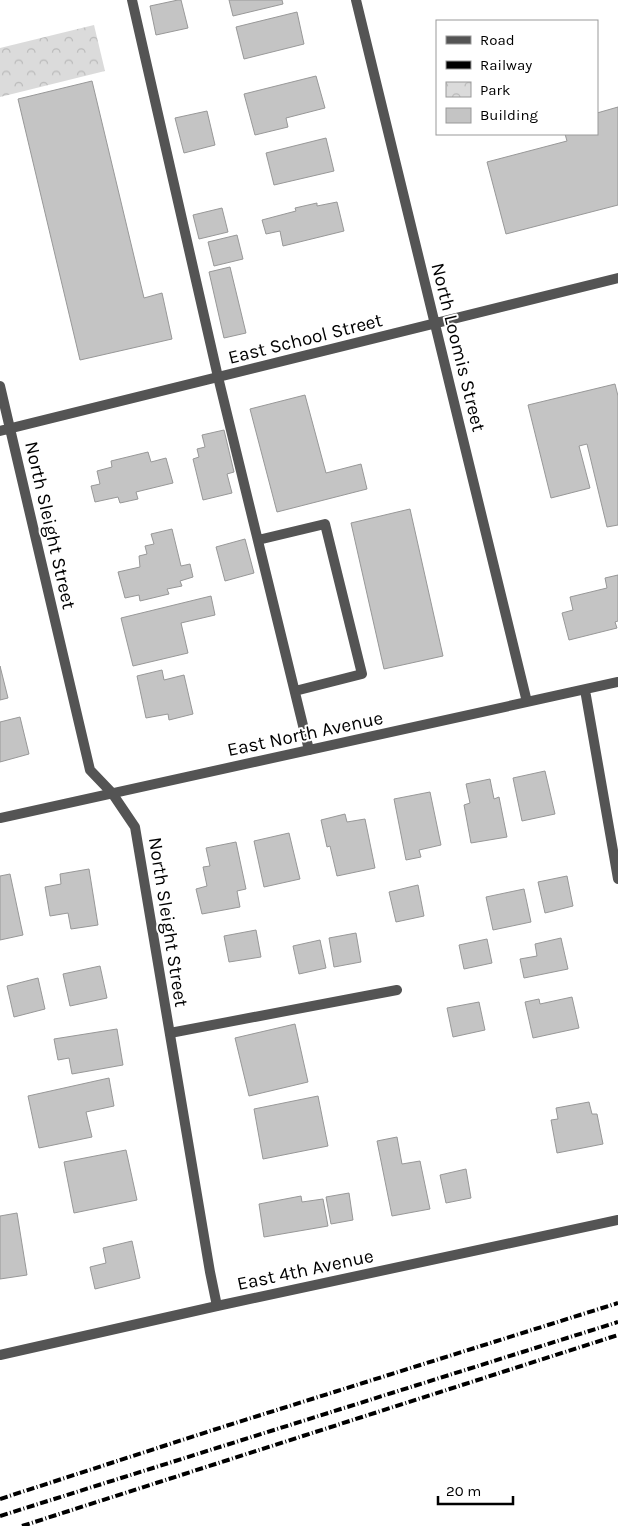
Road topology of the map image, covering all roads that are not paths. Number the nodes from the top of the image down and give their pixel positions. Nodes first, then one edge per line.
1 (132, 0) edge
2 (356, 0) edge
3 (618, 278) edge
4 (435, 324) junction
5 (218, 377) junction
6 (0, 386) edge
7 (5, 430) edge
8 (258, 540) junction
9 (618, 682) edge
10 (585, 690) junction
11 (295, 691) junction
12 (527, 702) junction
13 (310, 750) junction
14 (112, 793) junction
15 (0, 818) edge
16 (618, 879) edge
17 (398, 990) dead end
18 (170, 1033) junction
19 (618, 1220) edge
20 (217, 1306) junction
21 (0, 1355) edge

1 - 5 street
2 - 4 street, North Loomis Street
3 - 4 street, East School Street
4 - 5 street, East School Street
4 - 12 street, North Loomis Street
5 - 7 street, East School Street
5 - 8 street
6 - 7 street, North Sleight Street
7 - 14 street, North Sleight Street
8 - 11 street
8 - 11 street
9 - 10 street, East North Avenue
10 - 12 street, East North Avenue
10 - 16 street
11 - 13 street
12 - 13 street, East North Avenue
13 - 14 street, East North Avenue
14 - 15 street, East North Avenue
14 - 18 street, North Sleight Street
17 - 18 street
18 - 20 street, North Sleight Street
19 - 20 street, East 4th Avenue
20 - 21 street, East 4th Avenue

